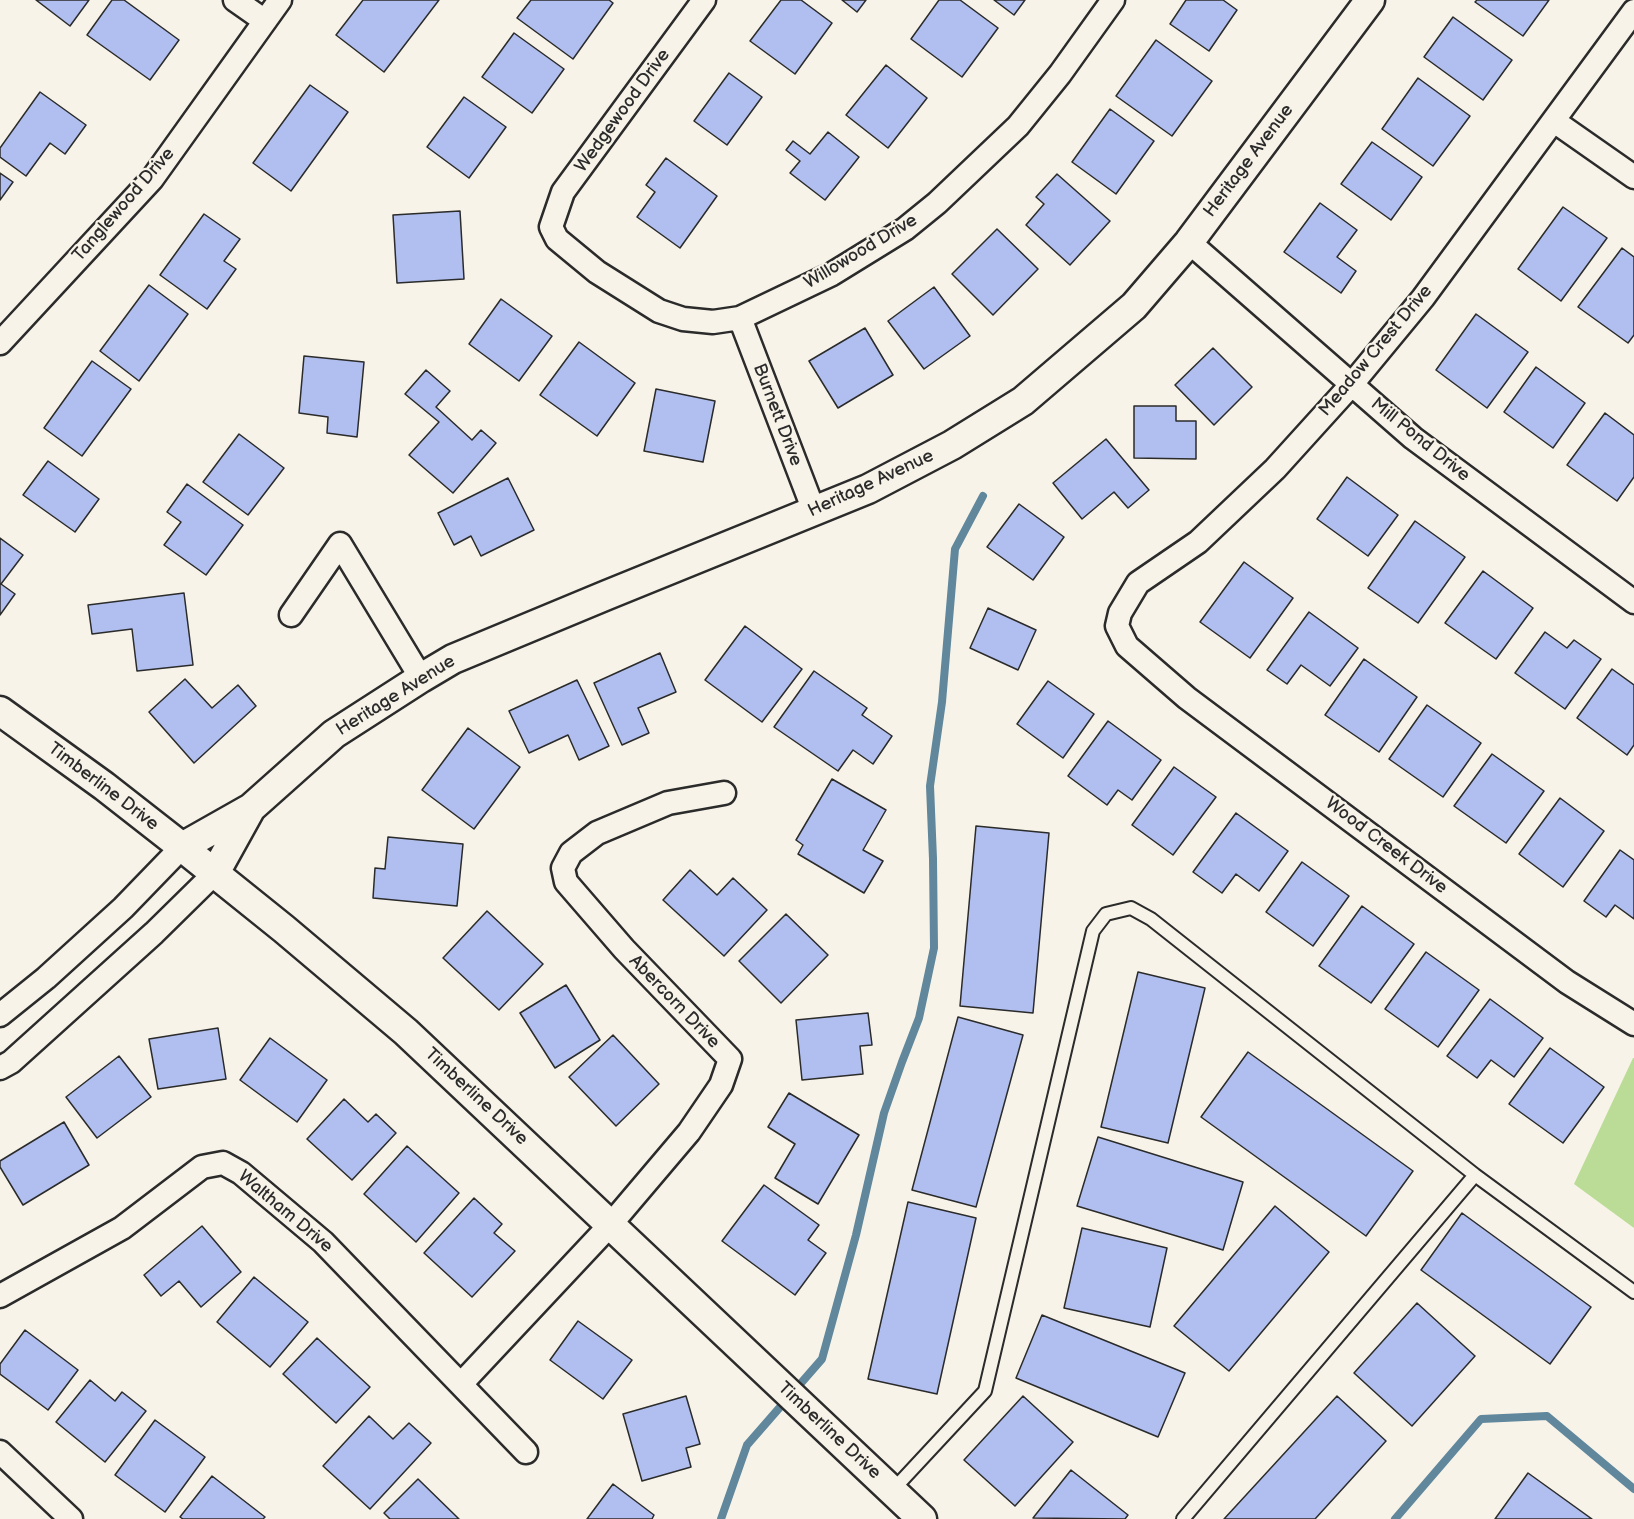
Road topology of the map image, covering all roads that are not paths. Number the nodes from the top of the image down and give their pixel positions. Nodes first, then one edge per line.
1 (235, 0) edge
2 (280, 0) edge
3 (704, 0) edge
4 (1113, 0) edge
5 (1370, 0) edge
6 (1634, 11) edge
7 (265, 21) junction
8 (1554, 121) junction
9 (1634, 177) edge
10 (551, 227) joint
11 (1189, 242) junction
12 (740, 318) junction
13 (0, 343) edge
14 (1352, 384) junction
15 (814, 511) junction
16 (1634, 602) edge
17 (291, 615) dead end
18 (1144, 661) joint
19 (421, 678) junction
20 (0, 711) edge
21 (724, 793) dead end
22 (251, 808) junction
23 (182, 847) junction
24 (215, 873) junction
25 (0, 1015) edge
26 (1634, 1024) edge
27 (0, 1068) edge
28 (1475, 1175) junction
29 (611, 1224) junction
30 (1634, 1292) edge
31 (0, 1296) edge
32 (461, 1384) junction
33 (0, 1452) edge
34 (526, 1452) dead end
35 (892, 1491) junction
36 (71, 1519) edge
37 (922, 1519) edge
38 (1183, 1519) edge

1 - 7 street
2 - 7 street, Tanglewood Drive
3 - 10 street, Wedgewood Drive
4 - 12 street, Willowood Drive
5 - 11 street, Heritage Avenue
6 - 8 street, Meadow Crest Drive
7 - 13 street, Tanglewood Drive
8 - 9 street
8 - 14 street, Meadow Crest Drive
10 - 12 street, Willowood Drive
11 - 14 street, Mill Pond Drive
11 - 15 street, Heritage Avenue
12 - 15 street, Burnett Drive
14 - 16 street, Mill Pond Drive
14 - 18 street, Meadow Crest Drive
15 - 19 street, Heritage Avenue
17 - 19 street
18 - 26 street, Wood Creek Drive
19 - 22 street, Heritage Avenue
20 - 23 street, Timberline Drive
21 - 29 street, Abercorn Drive
22 - 23 street, Heritage Avenue
22 - 24 street, Heritage Avenue
23 - 24 street, Timberline Drive
23 - 25 street, Heritage Avenue
24 - 27 street, Heritage Avenue
24 - 29 street, Timberline Drive
28 - 30 lane
28 - 35 lane
28 - 38 lane
29 - 32 street, Abercorn Drive
29 - 35 street, Timberline Drive
31 - 32 street, Waltham Drive
32 - 34 street, Waltham Drive
33 - 36 street
35 - 37 street, Timberline Drive

